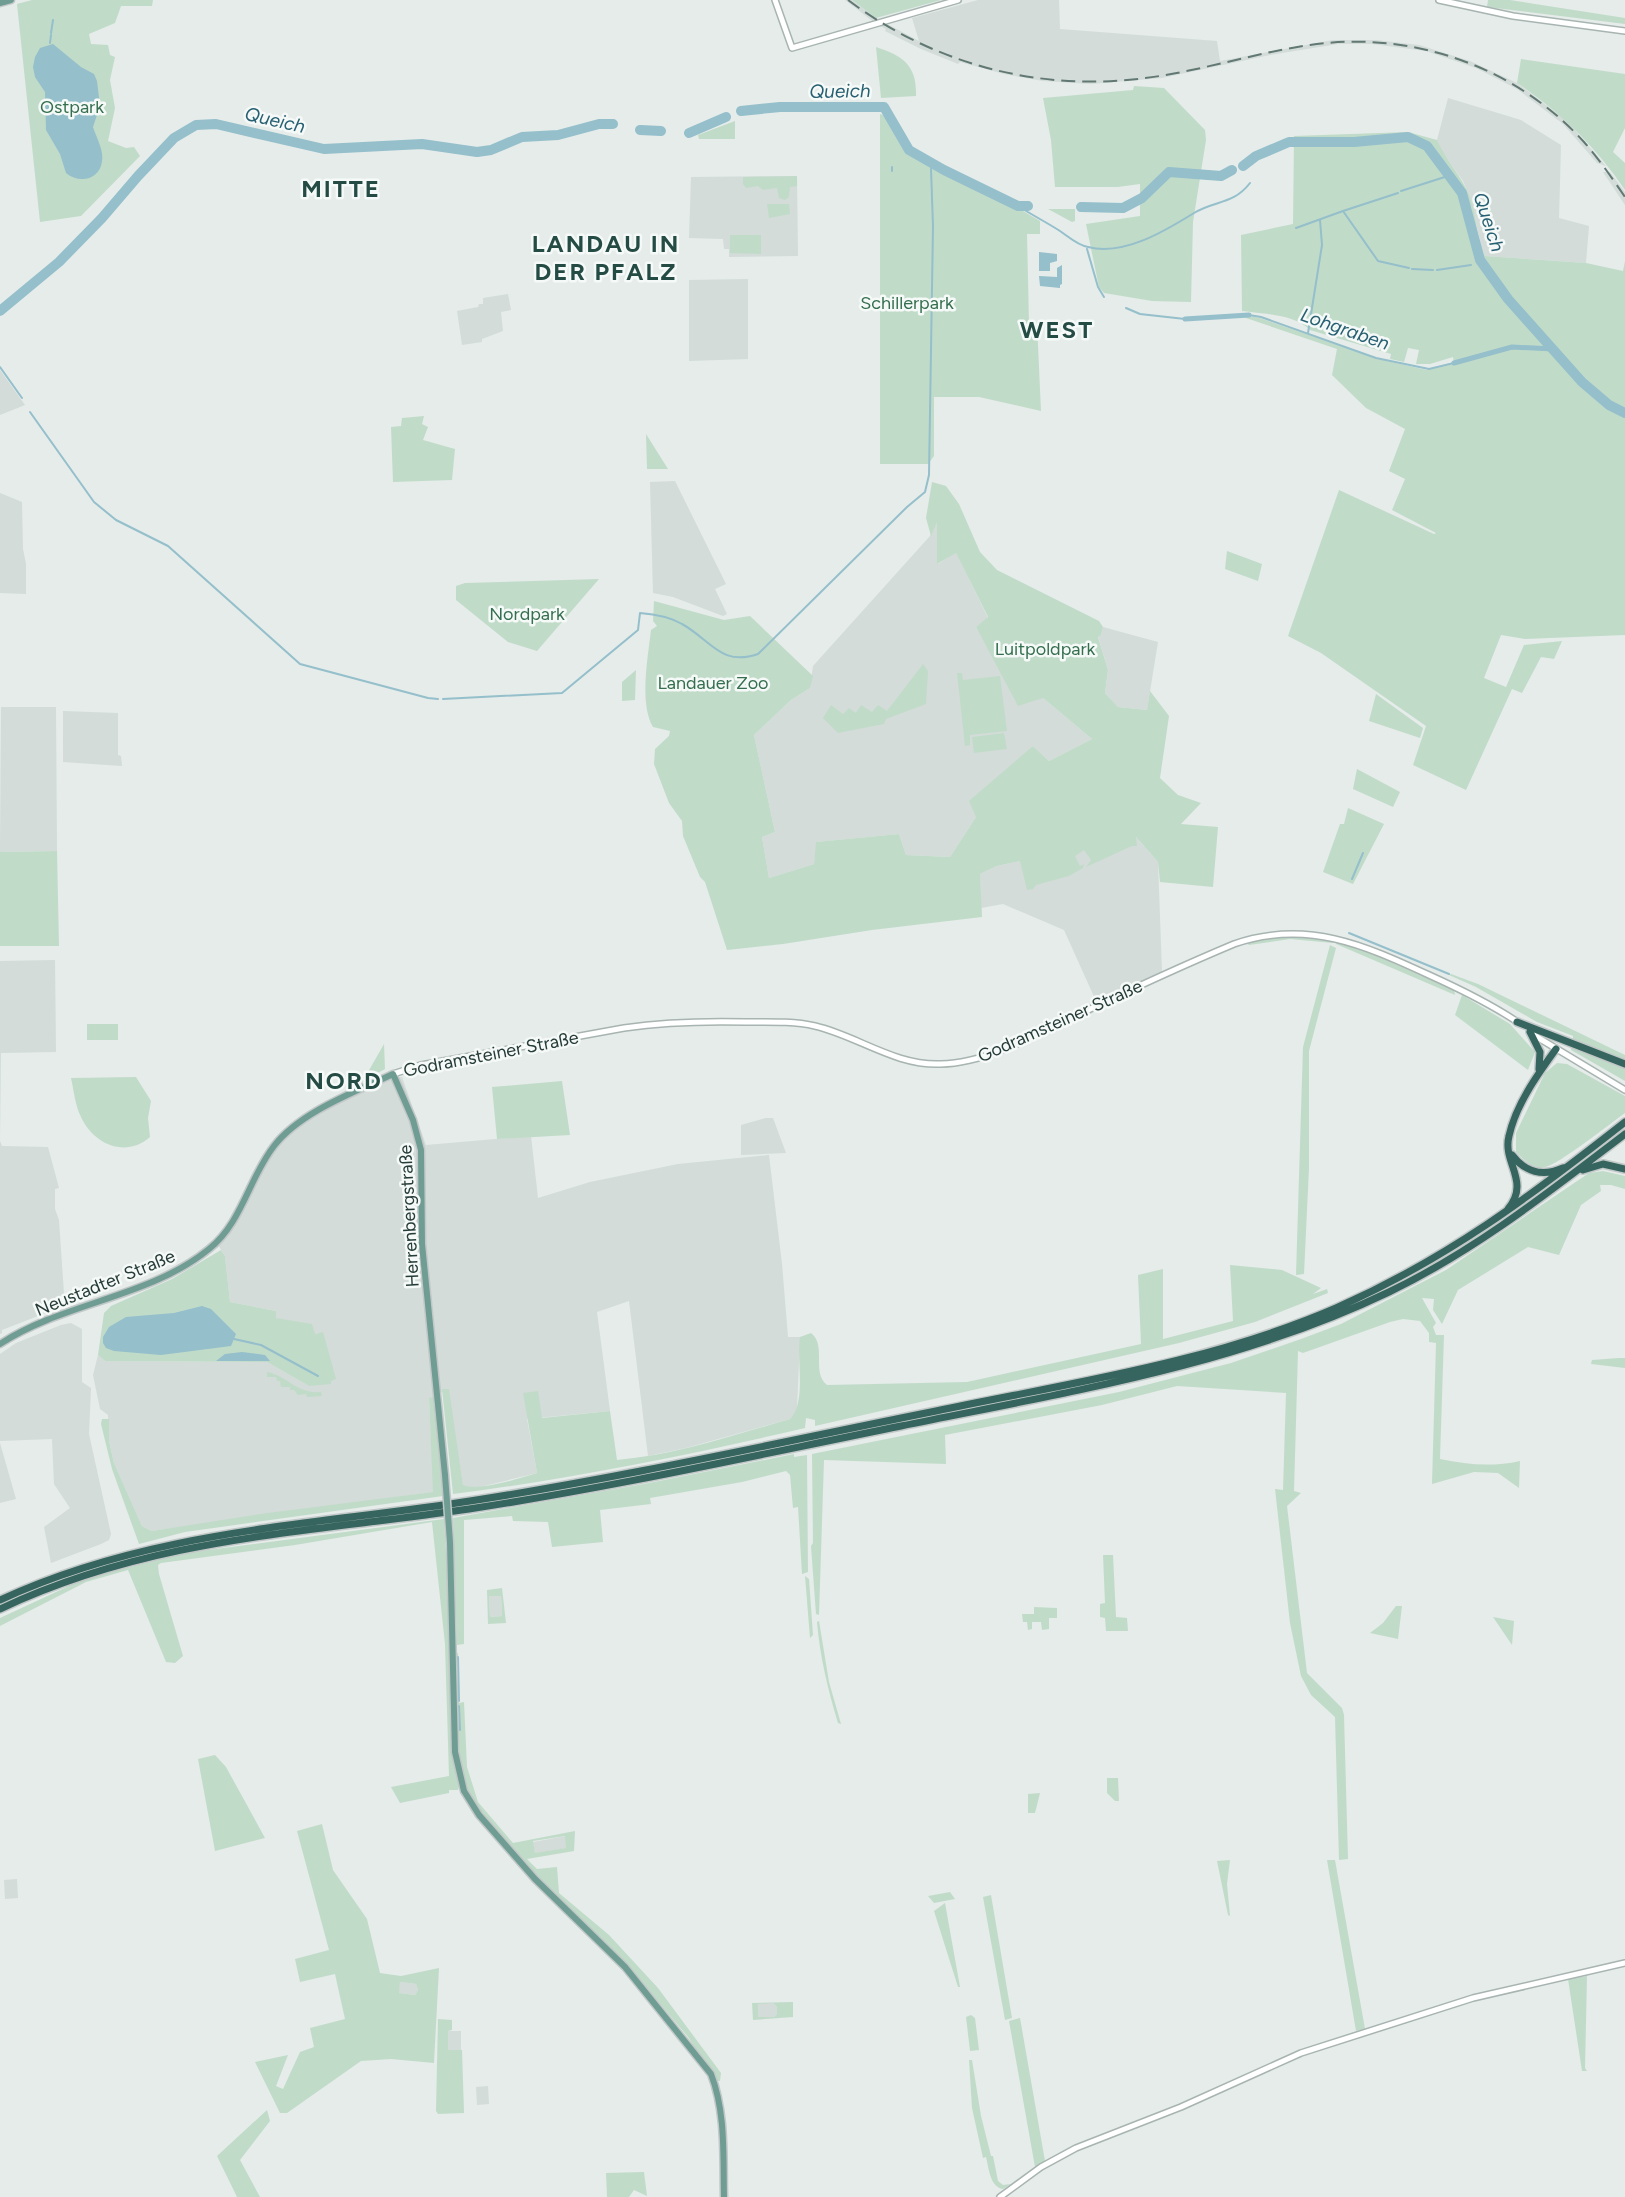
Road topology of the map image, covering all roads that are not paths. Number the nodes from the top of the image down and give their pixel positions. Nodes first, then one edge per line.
1 (11, 0) edge
2 (775, 0) edge
3 (958, 0) edge
4 (1439, 0) edge
5 (0, 3) edge
6 (1625, 31) edge
7 (1517, 1022) junction
8 (1530, 1032) junction
9 (1548, 1044) junction
10 (1556, 1049) junction
11 (1541, 1056) junction
12 (1625, 1064) edge
13 (1539, 1070) junction
14 (393, 1074) junction
15 (1625, 1090) edge
16 (1620, 1126) edge
17 (1625, 1134) edge
18 (1508, 1145) junction
19 (1572, 1162) junction
20 (1625, 1169) edge
21 (1573, 1174) junction
22 (1500, 1217) junction
23 (0, 1344) edge
24 (0, 1600) edge
25 (0, 1609) edge
26 (1625, 1963) edge
27 (724, 2197) edge
28 (1000, 2197) edge

1 - 5 main road
2 - 3 street
4 - 6 street
7 - 8 street, Godramsteiner Straße
7 - 12 highway
7 - 14 street, Godramsteiner Straße
8 - 9 street, Godramsteiner Straße
8 - 11 highway
9 - 10 street, Godramsteiner Straße
9 - 11 highway
10 - 13 highway
10 - 15 street, Godramsteiner Straße
11 - 13 highway
13 - 18 highway
14 - 23 main road, Neustadter Straße
14 - 27 main road, Herrenbergstraße, bridge
16 - 19 highway
17 - 21 highway
18 - 19 highway
18 - 22 highway
19 - 22 highway
20 - 21 highway
21 - 25 highway
22 - 24 highway
26 - 28 street

